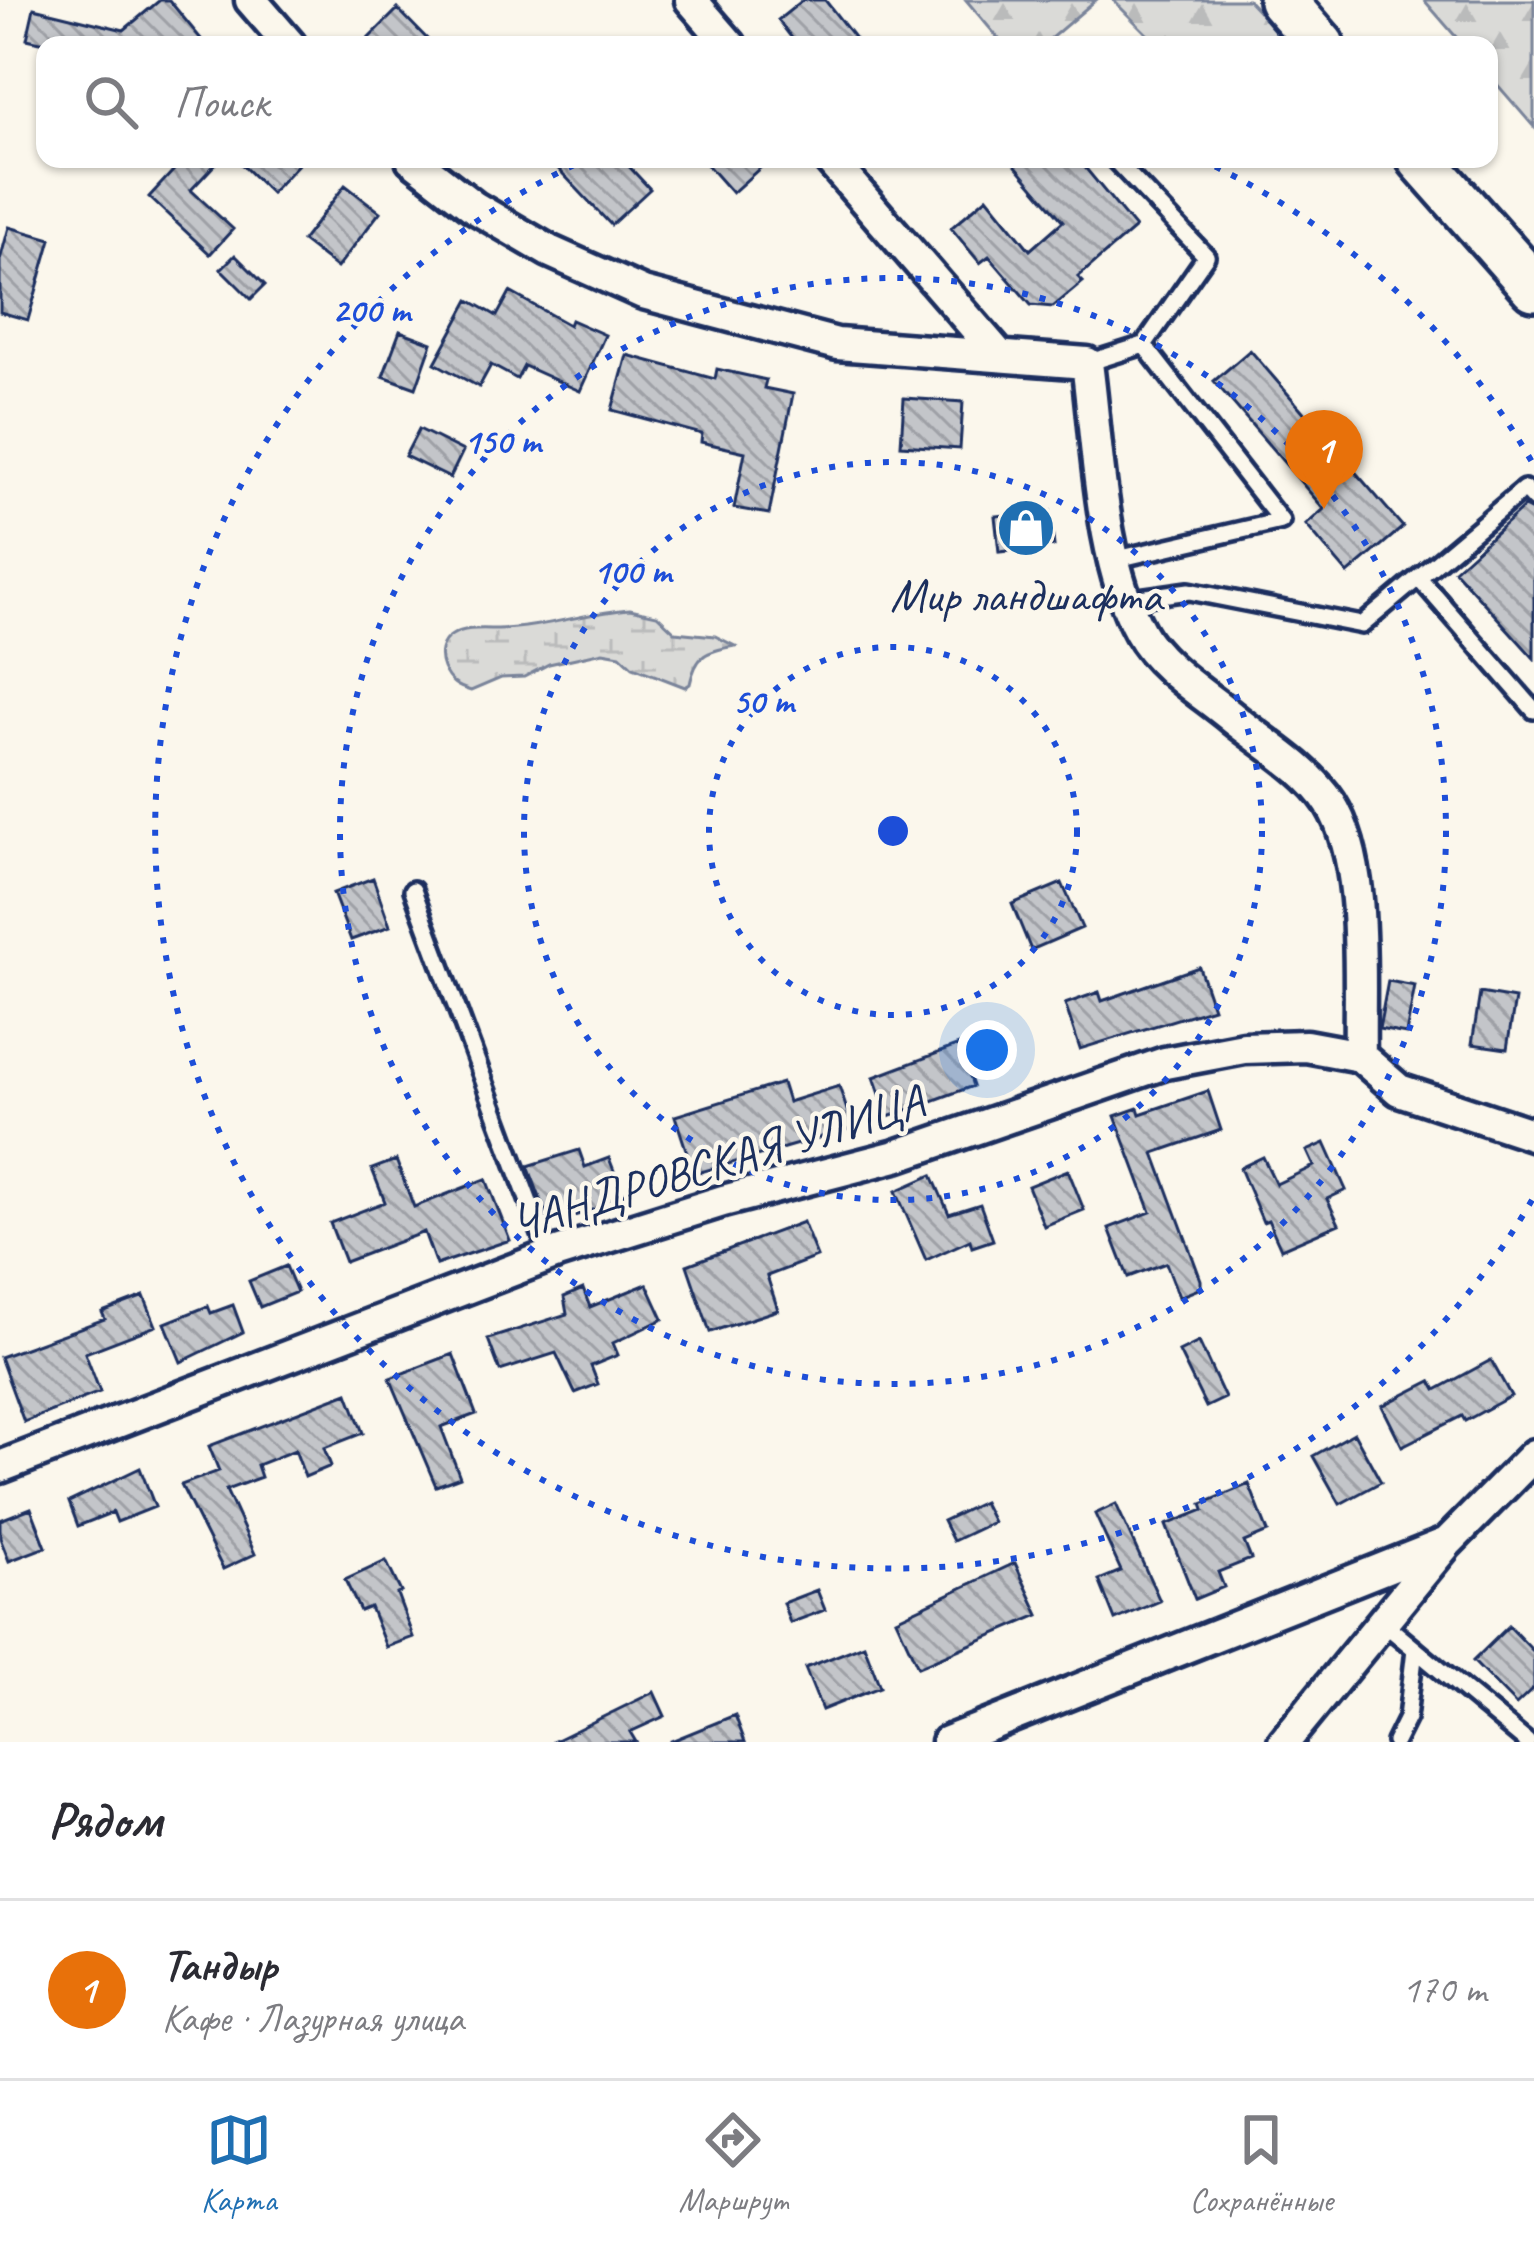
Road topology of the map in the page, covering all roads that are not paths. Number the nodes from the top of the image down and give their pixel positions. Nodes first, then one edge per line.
1 (251, 0) edge
2 (691, 0) edge
3 (1282, 0) edge
4 (282, 36) edge
5 (722, 36) edge
6 (1313, 36) edge
7 (424, 168) edge
8 (837, 168) edge
9 (1123, 168) edge
10 (1429, 168) edge
11 (1534, 287) edge
12 (1144, 345) junction
13 (999, 355) junction
14 (1087, 363) junction
15 (1534, 500) edge
16 (1113, 560) junction
17 (1420, 579) junction
18 (1125, 600) junction
19 (1534, 710) edge
20 (413, 890) dead end
21 (1360, 1056) junction
22 (1534, 1136) edge
23 (549, 1256) junction
24 (1534, 1455) edge
25 (0, 1467) edge
26 (1447, 1543) junction
27 (1382, 1621) junction
28 (1415, 1649) junction
29 (947, 1742) edge
30 (1284, 1742) edge
31 (1395, 1742) edge
32 (1527, 1742) edge

1 - 4 street
2 - 5 street
3 - 6 main road
7 - 13 street
8 - 13 street
9 - 12 lane
10 - 11 main road
12 - 14 lane
12 - 16 lane
13 - 14 street
14 - 16 street
15 - 17 lane
16 - 18 street
17 - 18 lane
17 - 19 lane
18 - 21 street
20 - 23 lane
21 - 22 street, ЧАНДРОВСКАЯ УЛИЦА
21 - 23 street, ЧАНДРОВСКАЯ УЛИЦА
23 - 25 street, ЧАНДРОВСКАЯ УЛИЦА
24 - 26 street
26 - 27 street
26 - 29 street
27 - 28 lane
27 - 30 street
28 - 31 lane
28 - 32 lane

